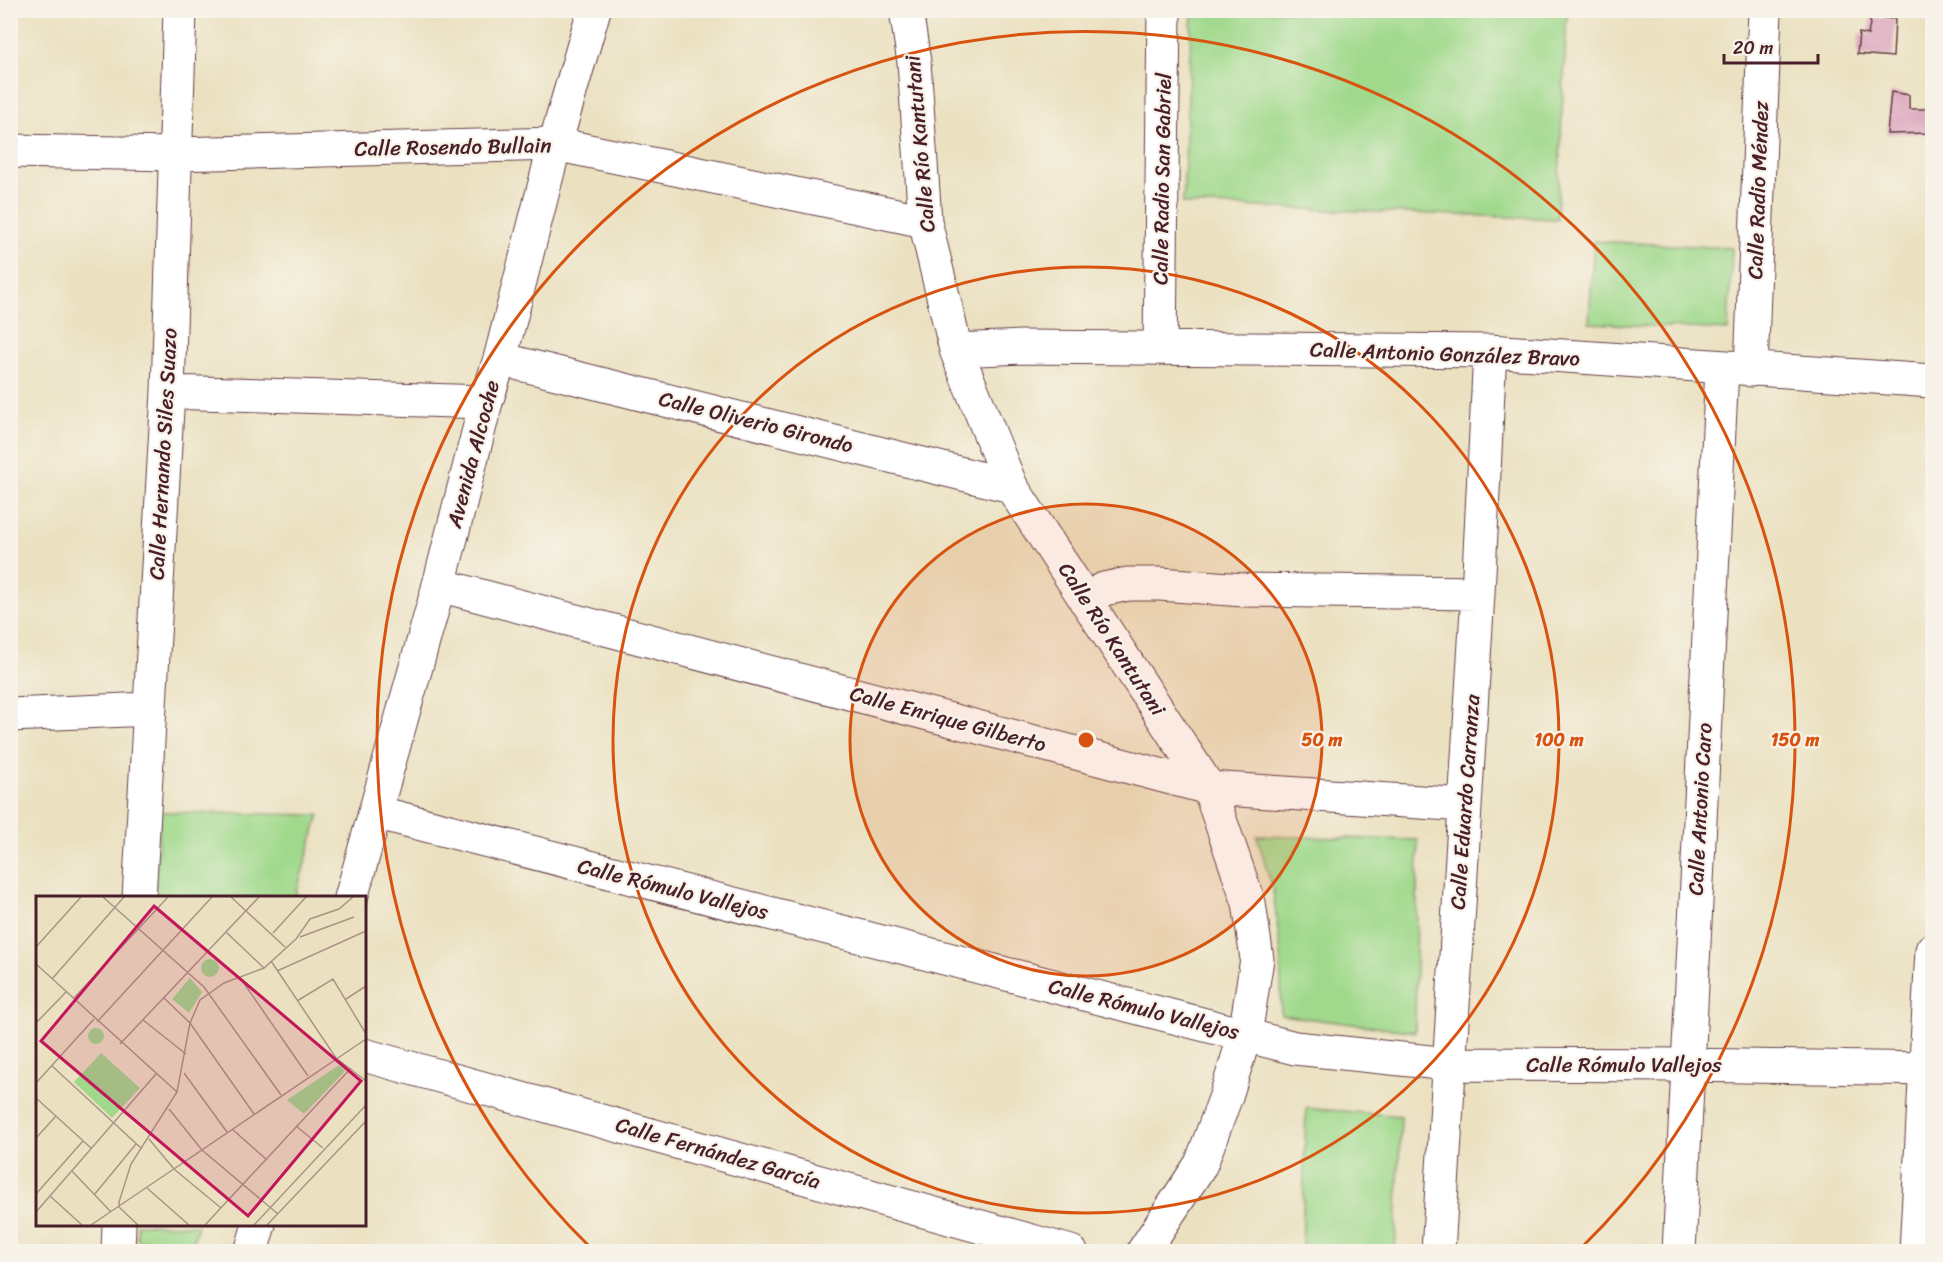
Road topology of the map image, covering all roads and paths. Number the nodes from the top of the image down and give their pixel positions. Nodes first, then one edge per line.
1 (180, 10) edge
2 (594, 10) edge
3 (906, 10) edge
4 (1164, 10) edge
5 (1765, 10) edge
6 (555, 144) junction
7 (10, 151) edge
8 (175, 154) junction
9 (925, 221) junction
10 (1160, 348) junction
11 (956, 350) junction
12 (1490, 351) junction
13 (500, 359) junction
14 (1736, 369) junction
15 (1932, 381) edge
16 (168, 392) junction
17 (486, 402) junction
18 (1011, 486) junction
19 (439, 585) junction
20 (1478, 593) junction
21 (1085, 600) junction
22 (150, 710) junction
23 (10, 715) edge
24 (1209, 788) junction
25 (1465, 805) junction
26 (375, 813) junction
27 (139, 896) edge
28 (351, 896) edge
29 (1932, 950) edge
30 (1245, 1035) junction
31 (366, 1056) edge
32 (1449, 1064) junction
33 (1687, 1065) junction
34 (1930, 1069) edge
35 (119, 1226) edge
36 (258, 1226) edge
37 (118, 1251) edge
38 (251, 1251) edge
39 (1071, 1251) edge
40 (1143, 1251) edge
41 (1438, 1251) edge
42 (1679, 1251) edge
43 (1916, 1251) edge

1 - 8 street, Calle Hernando Siles Suazo
2 - 6 street, Avenida Alcoche
3 - 9 street, Calle Río Kantutani
4 - 10 street, Calle Radio San Gabriel
5 - 14 street, Calle Radio Méndez
6 - 8 street, Calle Rosendo Bullain
6 - 9 street, Calle Rosendo Bullain
6 - 13 street, Avenida Alcoche
7 - 8 street, Calle Rosendo Bullain
8 - 16 street, Calle Hernando Siles Suazo
9 - 11 street, Calle Río Kantutani
10 - 11 street, Calle Antonio González Bravo
10 - 12 street, Calle Antonio González Bravo
11 - 18 street, Calle Río Kantutani
12 - 14 street, Calle Antonio González Bravo
12 - 20 street, Calle Eduardo Carranza
13 - 17 street, Avenida Alcoche
13 - 18 street, Calle Oliverio Girondo
14 - 15 street, Calle Antonio González Bravo
14 - 33 street, Calle Antonio Caro
16 - 17 street
16 - 22 street, Calle Hernando Siles Suazo
17 - 19 street, Avenida Alcoche
18 - 21 street, Calle Río Kantutani
19 - 24 street, Calle Enrique Gilberto
19 - 26 street, Avenida Alcoche
20 - 21 street
20 - 25 street, Calle Eduardo Carranza
21 - 24 street, Calle Río Kantutani
22 - 23 street
22 - 27 street, Calle Hernando Siles Suazo
24 - 25 street, Calle Enrique Gilberto
24 - 30 street, Calle Río Kantutani
25 - 32 street, Calle Eduardo Carranza
26 - 28 street, Avenida Alcoche
26 - 30 street, Calle Rómulo Vallejos
29 - 34 street
30 - 32 street, Calle Rómulo Vallejos
30 - 40 street, Calle Río Kantutani
31 - 39 street, Calle Fernández García
32 - 33 street, Calle Rómulo Vallejos
32 - 41 street, Calle Eduardo Carranza
33 - 34 street, Calle Rómulo Vallejos
33 - 42 street, Calle Antonio Caro
34 - 43 street
35 - 37 street
36 - 38 street

